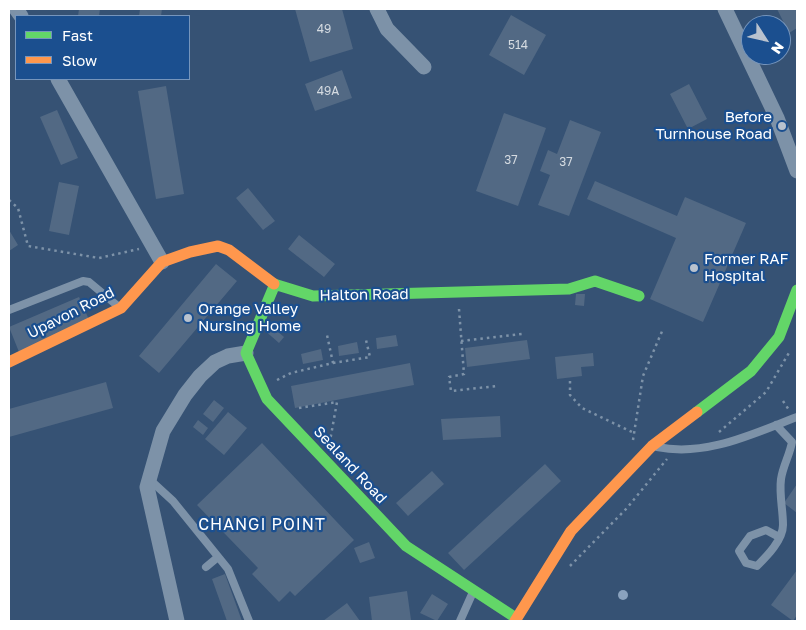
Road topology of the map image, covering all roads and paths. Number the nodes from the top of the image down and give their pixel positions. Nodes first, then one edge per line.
1 (377, 9) edge
2 (725, 9) edge
3 (424, 68) dead end
4 (59, 80) edge
5 (797, 171) edge
6 (9, 200) edge
7 (152, 246) junction
8 (162, 262) junction
9 (275, 284) junction
10 (797, 290) edge
11 (457, 293) junction
12 (640, 296) dead end
13 (121, 308) junction
14 (9, 310) edge
15 (663, 328) dead end
16 (522, 334) dead end
17 (327, 335) dead end
18 (366, 340) dead end
19 (461, 341) junction
20 (794, 342) dead end
21 (246, 353) junction
22 (9, 362) edge
23 (333, 364) junction
24 (570, 381) dead end
25 (497, 386) dead end
26 (262, 387) junction
27 (298, 408) dead end
28 (797, 417) edge
29 (776, 425) junction
30 (634, 433) junction
31 (716, 435) dead end
32 (633, 442) dead end
33 (652, 446) junction
34 (674, 450) junction
35 (323, 457) junction
36 (149, 479) junction
37 (779, 537) junction
38 (218, 557) junction
39 (206, 567) dead end
40 (565, 571) dead end
41 (473, 592) junction
42 (516, 620) edge
43 (177, 621) edge
44 (248, 621) edge
45 (460, 621) edge

1 - 3 street
2 - 5 street
4 - 7 street
6 - 7 path
7 - 8 street
8 - 9 street, Halton Road
8 - 13 street, Upavon Road
9 - 11 street, Halton Road
9 - 21 street
10 - 33 street
11 - 12 street, Halton Road
11 - 19 path
13 - 14 lane
13 - 22 street, Upavon Road
15 - 30 path
16 - 19 path
17 - 23 path
18 - 23 path
19 - 25 path
20 - 31 path
21 - 26 street, Sealand Road
21 - 36 street
23 - 26 path
24 - 30 path
26 - 35 street, Sealand Road
27 - 35 path
28 - 29 lane
29 - 34 lane
29 - 37 lane
30 - 32 path
33 - 34 lane
33 - 42 street
34 - 40 path
35 - 41 street, Sealand Road
36 - 38 lane
36 - 43 street
37 - 37 lane
38 - 39 lane
38 - 44 lane
41 - 42 street, Sealand Road
41 - 45 lane

